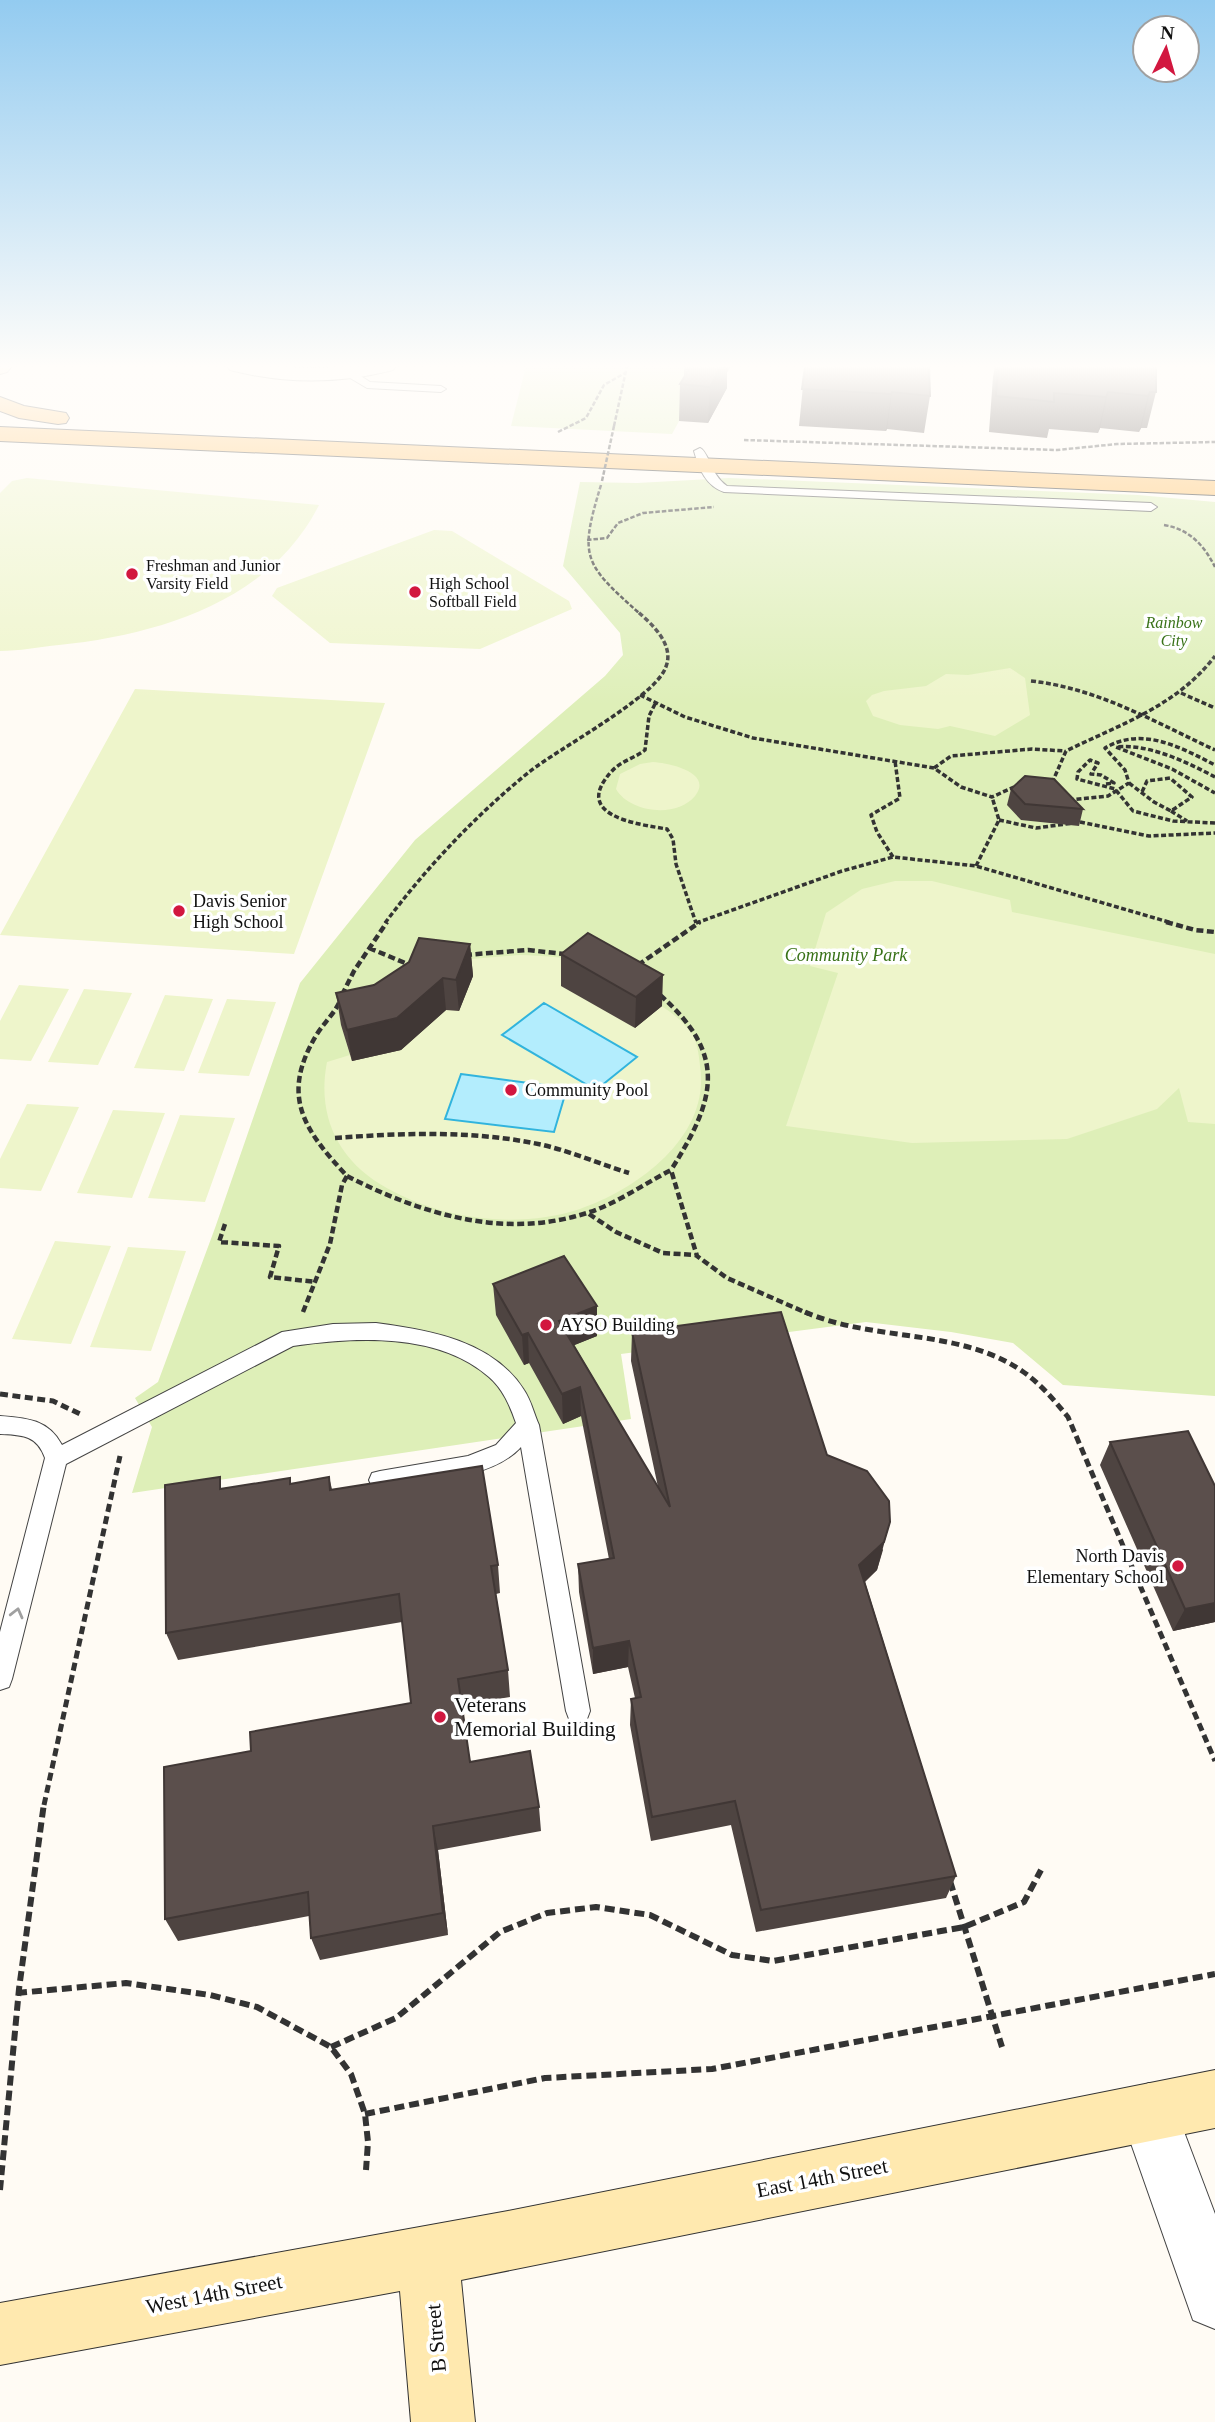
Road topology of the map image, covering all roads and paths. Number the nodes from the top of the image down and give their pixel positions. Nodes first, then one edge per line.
1 (602, 479) edge
2 (710, 479) edge
3 (713, 507) dead end
4 (1151, 507) dead end
5 (587, 540) junction
6 (1215, 656) edge
7 (1031, 681) dead end
8 (1181, 693) junction
9 (640, 695) junction
10 (655, 704) junction
11 (1215, 708) edge
12 (1143, 718) junction
13 (1215, 750) edge
14 (1066, 751) junction
15 (895, 761) junction
16 (1215, 765) edge
17 (934, 768) junction
18 (1215, 777) edge
19 (1129, 783) junction
20 (1106, 784) junction
21 (1016, 786) edge
22 (1121, 791) junction
23 (1059, 792) edge
24 (1142, 792) junction
25 (1215, 793) edge
26 (992, 797) junction
27 (1075, 808) edge
28 (1171, 811) junction
29 (1077, 815) edge
30 (999, 820) junction
31 (1080, 821) junction
32 (1215, 823) edge
33 (1191, 824) junction
34 (1215, 833) edge
35 (893, 858) junction
36 (976, 866) junction
37 (696, 923) junction
38 (1215, 932) edge
39 (369, 948) junction
40 (569, 955) edge
41 (460, 956) edge
42 (629, 972) edge
43 (406, 974) edge
44 (651, 989) edge
45 (350, 1002) edge
46 (338, 1007) junction
47 (335, 1138) dead end
48 (671, 1170) junction
49 (629, 1173) dead end
50 (347, 1177) junction
51 (588, 1213) junction
52 (225, 1224) dead end
53 (696, 1255) junction
54 (316, 1282) junction
55 (289, 1338) junction
56 (0, 1394) edge
57 (128, 1421) junction
58 (0, 1425) edge
59 (528, 1425) junction
60 (98, 1436) junction
61 (56, 1458) junction
62 (380, 1480) edge
63 (0, 1679) edge
64 (578, 1711) dead end
65 (1215, 1761) edge
66 (1041, 1870) dead end
67 (948, 1874) edge
68 (964, 1927) junction
69 (1215, 1974) edge
70 (17, 1993) junction
71 (993, 2017) junction
72 (331, 2047) junction
73 (1002, 2047) dead end
74 (1215, 2099) edge
75 (1149, 2112) junction
76 (365, 2114) junction
77 (366, 2170) dead end
78 (0, 2190) edge
79 (428, 2255) junction
80 (1215, 2298) edge
81 (0, 2334) edge
82 (443, 2422) edge

1 - 5 path, bridge
2 - 4 lane
3 - 5 path
5 - 9 path
6 - 8 path
7 - 12 path
8 - 11 path
8 - 12 path
9 - 10 path
9 - 39 path
10 - 15 path
10 - 37 path
12 - 13 path
12 - 14 path
14 - 17 path
14 - 23 path
15 - 17 path
15 - 35 path
16 - 19 path
17 - 26 path
18 - 25 path
19 - 22 path
19 - 24 path
20 - 20 path
20 - 22 path
21 - 26 path
22 - 27 path
22 - 33 path
24 - 28 path
24 - 28 path
26 - 30 path
28 - 33 path
29 - 31 path
30 - 31 path
30 - 36 path
31 - 34 path
32 - 33 path
35 - 36 path
35 - 37 path
36 - 38 path
37 - 42 path
39 - 43 path
39 - 46 path
40 - 41 path
44 - 48 path
45 - 46 path
46 - 50 path
47 - 49 path
48 - 51 path
48 - 53 path
50 - 51 path
50 - 54 path
51 - 53 path
52 - 54 path
53 - 65 path
54 - 55 path
55 - 57 lane
55 - 59 lane
56 - 60 path
57 - 60 lane
57 - 70 path
58 - 61 lane
59 - 62 lane
59 - 64 lane
60 - 61 lane
63 -> 61 lane
66 - 68 path
67 - 68 path
68 - 71 path
68 - 72 path
69 - 71 path
70 - 72 path
70 - 78 path
71 - 73 path
71 - 76 path
72 - 76 path
74 - 75 street, East 14th Street
75 - 79 street, East 14th Street
75 - 80 street
76 - 77 path
79 - 81 street, West 14th Street
79 - 82 street, B Street

